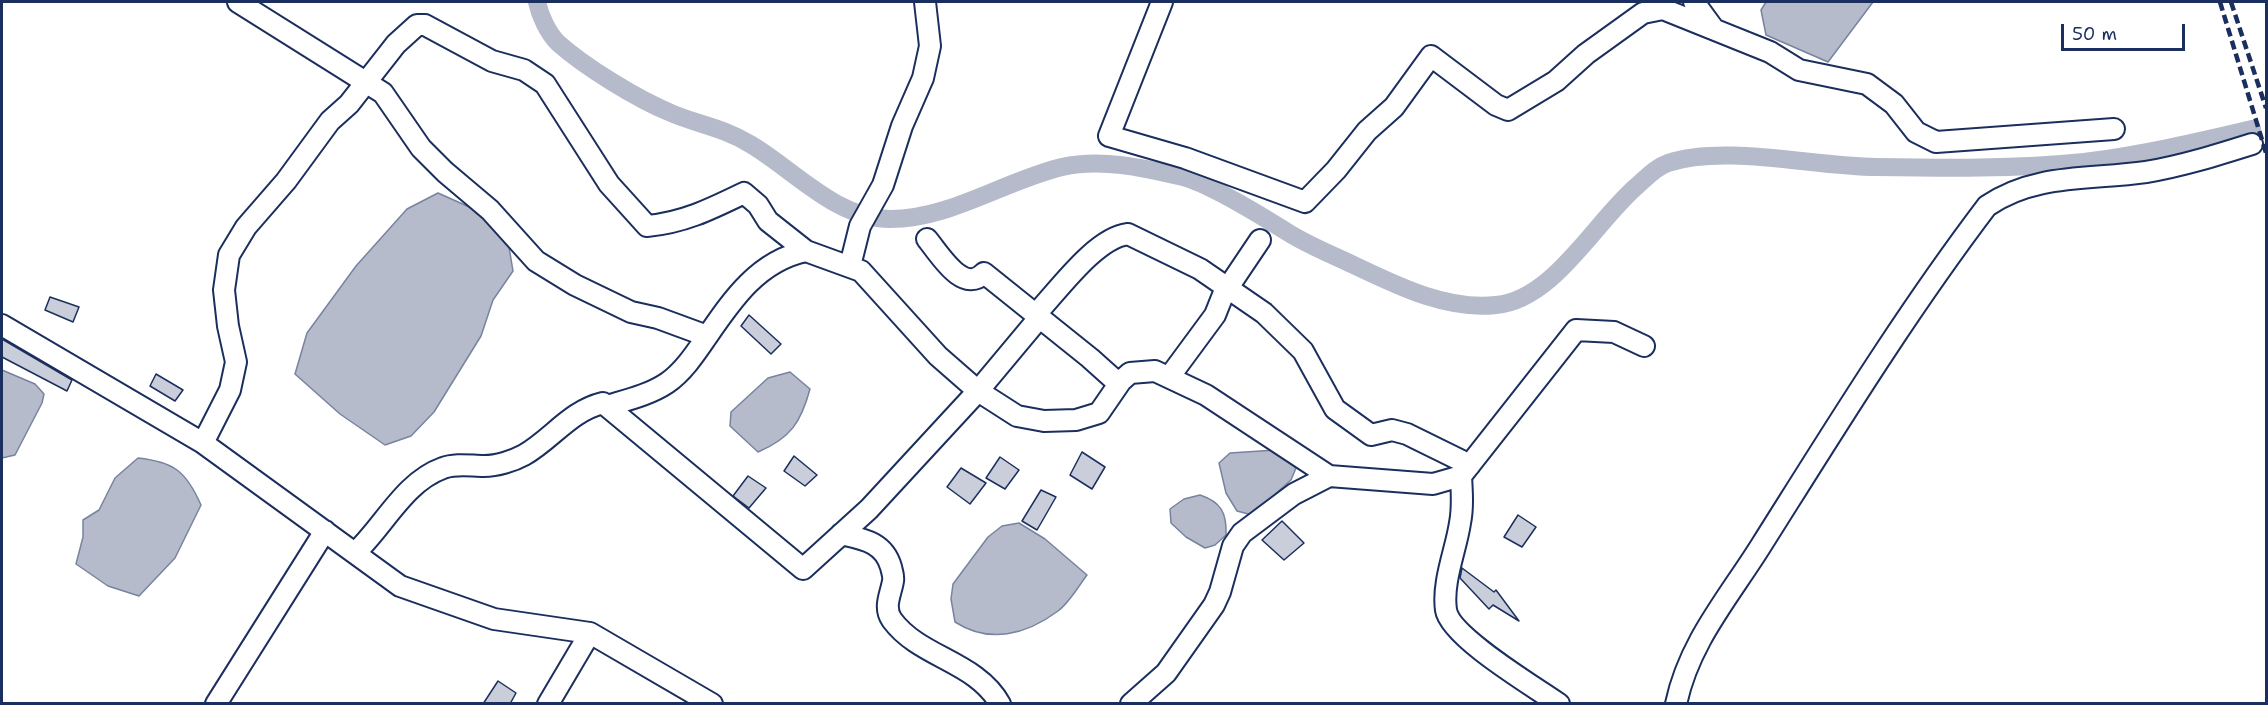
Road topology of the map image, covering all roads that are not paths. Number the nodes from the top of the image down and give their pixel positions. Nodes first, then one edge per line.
1 (238, 2) edge
2 (925, 2) edge
3 (1162, 2) edge
4 (1694, 2) edge
5 (1713, 28) junction
6 (367, 82) junction
7 (2114, 129) dead end
8 (2252, 144) dead end
9 (927, 239) dead end
10 (1260, 240) dead end
11 (806, 251) junction
12 (850, 266) junction
13 (1227, 289) junction
14 (1037, 316) junction
15 (2, 325) edge
16 (707, 336) junction
17 (1644, 346) dead end
18 (1170, 376) junction
19 (1119, 384) junction
20 (978, 391) junction
21 (607, 406) junction
22 (203, 443) junction
23 (1466, 471) junction
24 (1329, 476) junction
25 (325, 531) junction
26 (841, 534) junction
27 (355, 553) junction
28 (590, 633) junction
29 (216, 704) edge
30 (548, 704) edge
31 (712, 704) edge
32 (1000, 704) edge
33 (1131, 704) edge
34 (1558, 704) edge
35 (1676, 704) edge

1 - 6 street
2 - 12 street
3 - 5 street
4 - 5 street
5 - 7 street
6 - 11 street
6 - 16 street
6 - 22 street
8 - 35 street
9 - 14 street
10 - 13 street
11 - 12 street
11 - 16 street
12 - 20 street
13 - 14 street
13 - 18 street
13 - 23 street
14 - 19 street
14 - 20 street
15 - 22 street
16 - 21 street
17 - 23 street
18 - 19 street
18 - 24 street
19 - 20 street
20 - 26 street
21 - 26 street
21 - 27 street
22 - 25 street
23 - 24 street
23 - 34 street
24 - 33 street
25 - 27 street
25 - 29 street
26 - 32 street
27 - 28 street
28 - 30 street
28 - 31 street

